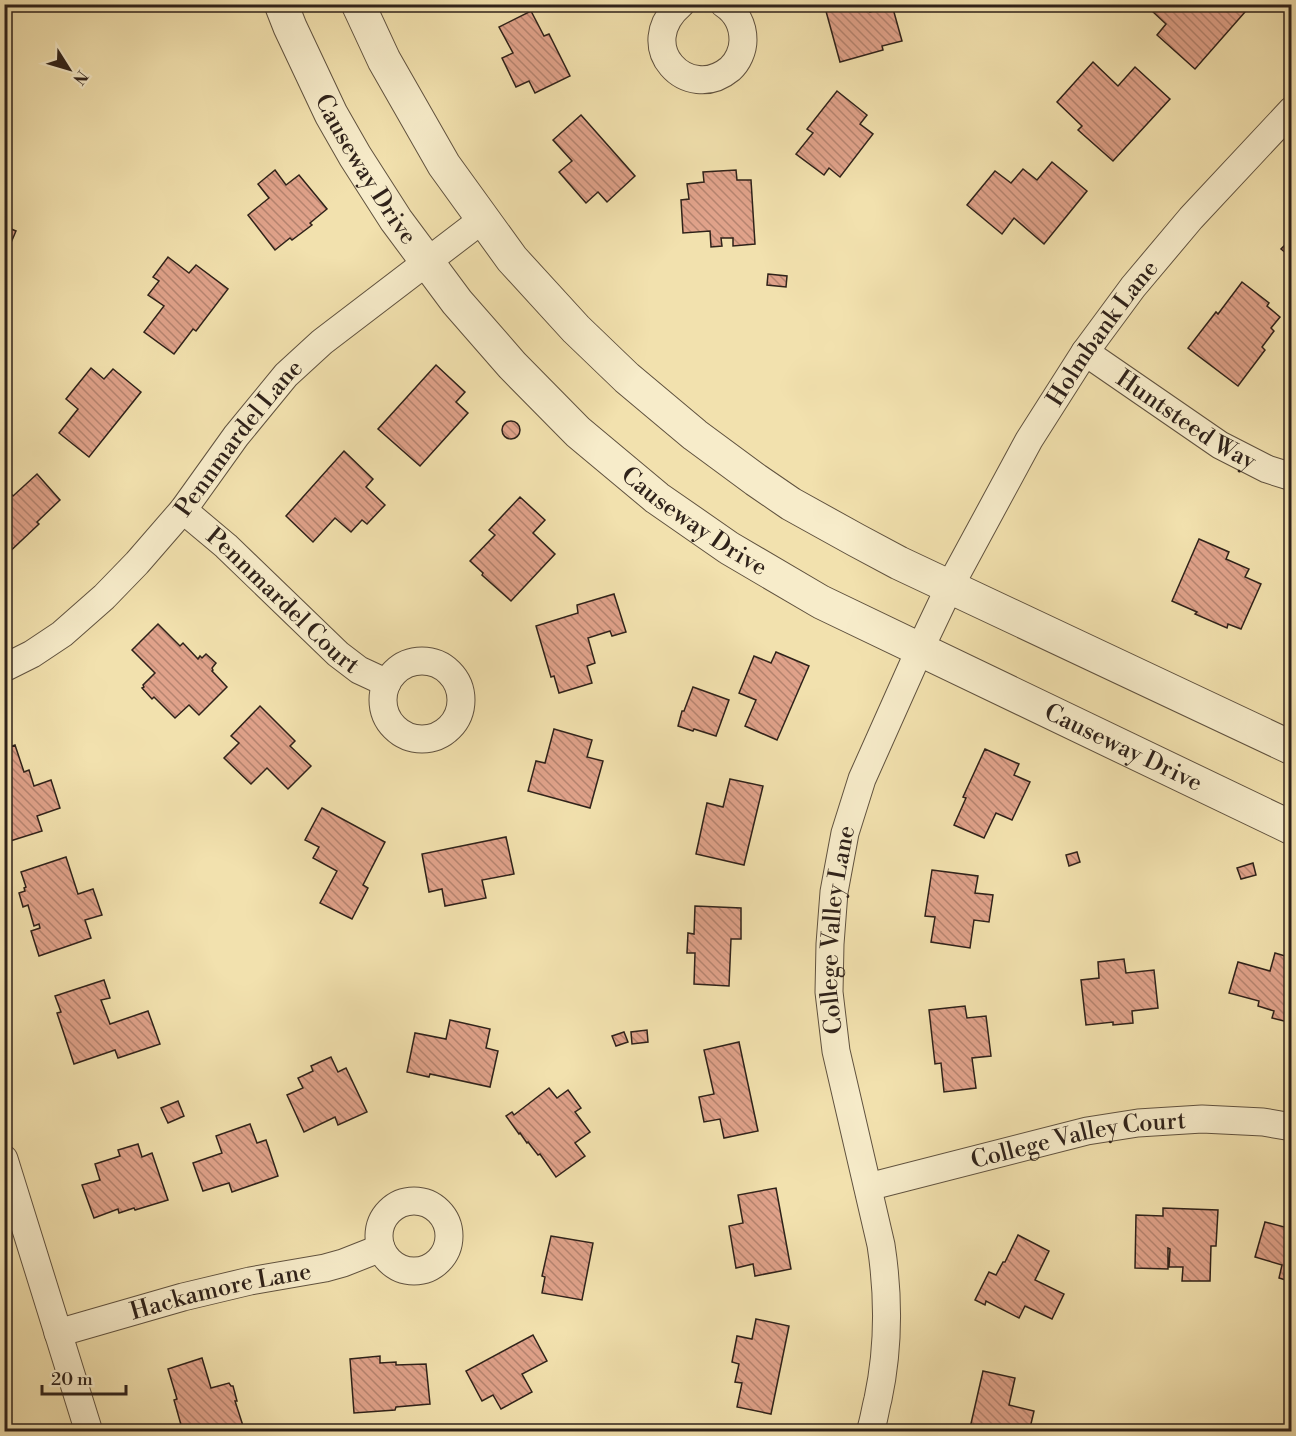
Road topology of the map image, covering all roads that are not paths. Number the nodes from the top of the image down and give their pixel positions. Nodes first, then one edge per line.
1 (281, 4) edge
2 (358, 4) edge
3 (724, 4) edge
4 (672, 7) edge
5 (1292, 110) edge
6 (483, 219) junction
7 (427, 261) junction
8 (1085, 352) junction
9 (1292, 477) edge
10 (183, 510) junction
11 (950, 586) junction
12 (920, 649) junction
13 (4, 668) edge
14 (387, 684) dead end
15 (1292, 748) edge
16 (1292, 828) edge
17 (1292, 1127) edge
18 (4, 1159) edge
19 (868, 1186) junction
20 (381, 1248) dead end
21 (58, 1333) junction
22 (89, 1431) edge
23 (870, 1431) edge

1 - 7 street, Causeway Drive
2 - 6 street
3 - 4 street
5 - 8 street, Holmbank Lane
6 - 7 street, Pennmardel Lane
6 - 11 street
7 - 10 street, Pennmardel Lane
7 - 12 street, Causeway Drive
8 - 9 street, Huntsteed Way
8 - 11 street, Holmbank Lane
10 - 13 street, Pennmardel Lane
10 - 14 street, Pennmardel Court
11 - 12 street, College Valley Lane
11 - 15 street
12 - 16 street, Causeway Drive
12 - 19 street, College Valley Lane
17 - 19 street, College Valley Court
18 - 21 street
19 - 23 street, College Valley Lane
20 - 21 street, Hackamore Lane
21 - 22 street

